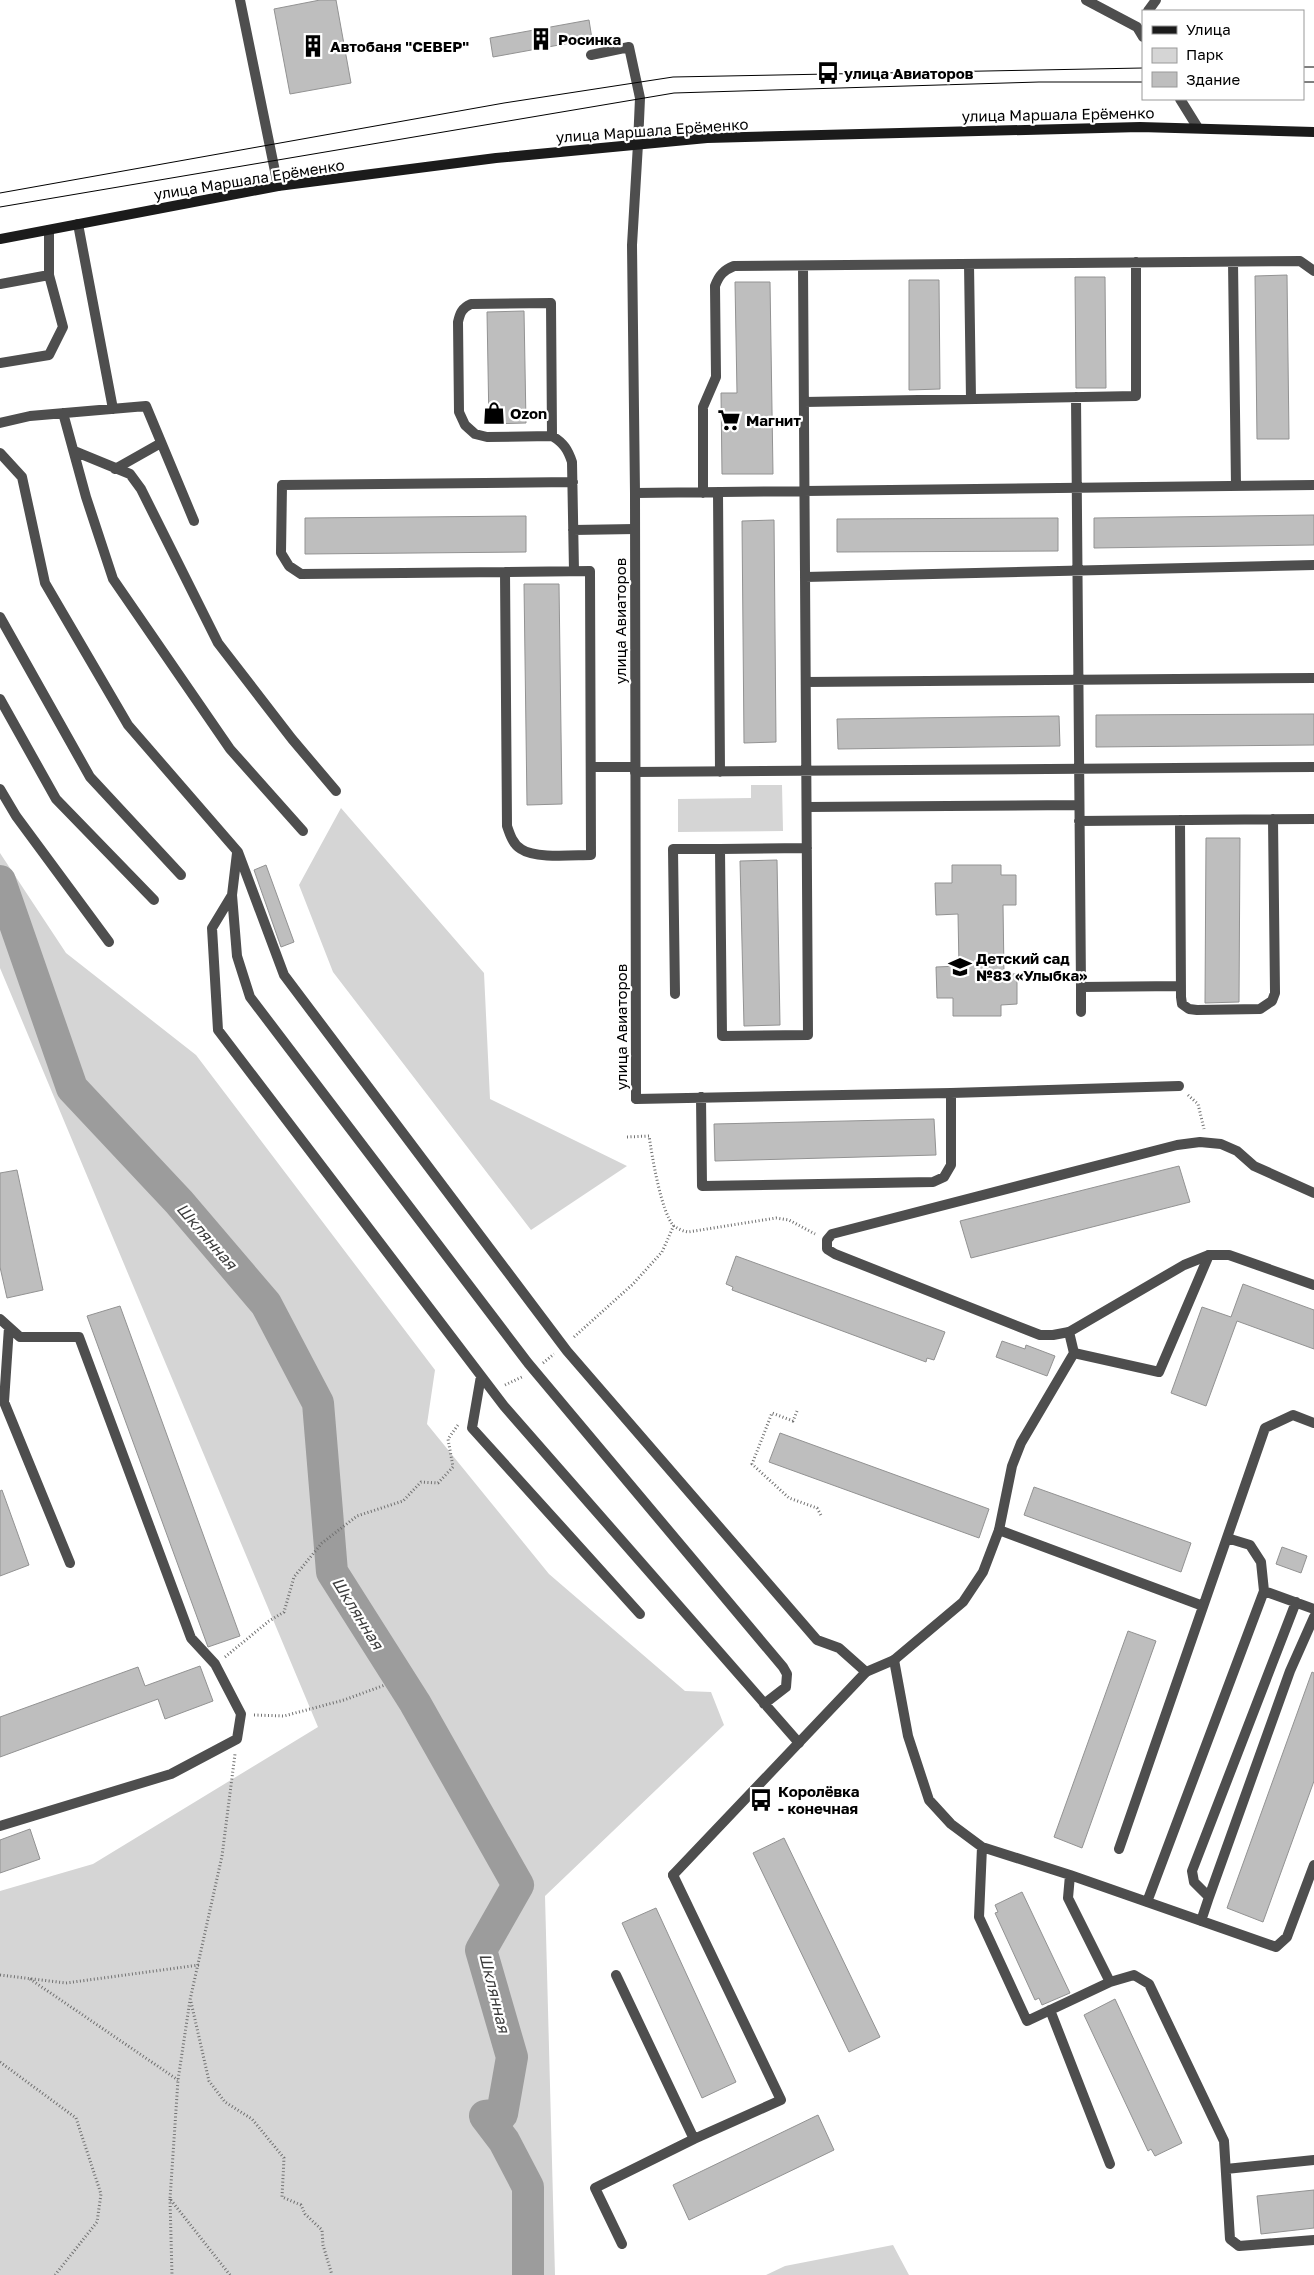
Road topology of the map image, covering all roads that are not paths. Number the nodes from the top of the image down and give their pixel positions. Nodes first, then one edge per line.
1 (240, 0) edge
2 (1086, 0) edge
3 (1140, 22) edge
4 (591, 55) dead end
5 (1181, 100) edge
6 (1198, 128) junction
7 (1314, 132) edge
8 (638, 144) junction
9 (278, 186) junction
10 (78, 224) junction
11 (49, 230) junction
12 (0, 239) edge
13 (1136, 262) junction
14 (1233, 262) junction
15 (969, 264) junction
16 (803, 266) junction
17 (1314, 271) edge
18 (49, 275) junction
19 (0, 284) edge
20 (0, 363) edge
21 (1076, 397) junction
22 (971, 399) junction
23 (804, 402) junction
24 (113, 409) junction
25 (64, 414) junction
26 (0, 423) edge
27 (552, 436) junction
28 (161, 443) junction
29 (74, 452) junction
30 (0, 453) edge
31 (116, 469) junction
32 (573, 482) junction
33 (1314, 485) edge
34 (1236, 486) junction
35 (1076, 488) junction
36 (804, 491) junction
37 (718, 492) junction
38 (635, 493) junction
39 (703, 493) junction
40 (194, 522) dead end
41 (635, 529) junction
42 (573, 530) junction
43 (1314, 565) edge
44 (1077, 570) junction
45 (574, 571) junction
46 (505, 572) junction
47 (805, 577) junction
48 (0, 617) edge
49 (1314, 678) edge
50 (1078, 680) junction
51 (806, 682) junction
52 (0, 699) edge
53 (591, 767) junction
54 (1314, 768) edge
55 (1079, 769) junction
56 (635, 770) junction
57 (806, 771) junction
58 (720, 772) junction
59 (0, 789) edge
60 (336, 791) dead end
61 (1079, 805) junction
62 (807, 807) junction
63 (1273, 819) junction
64 (1314, 819) edge
65 (1180, 820) junction
66 (1079, 821) junction
67 (303, 831) dead end
68 (807, 848) junction
69 (720, 849) junction
70 (238, 852) junction
71 (181, 875) dead end
72 (232, 895) junction
73 (154, 900) dead end
74 (109, 942) dead end
75 (1181, 986) junction
76 (1081, 987) junction
77 (675, 994) dead end
78 (1081, 1012) dead end
79 (1179, 1086) road end
80 (951, 1093) junction
81 (701, 1097) junction
82 (1314, 1193) edge
83 (1209, 1255) junction
84 (1314, 1285) edge
85 (0, 1319) edge
86 (9, 1327) junction
87 (1069, 1332) junction
88 (1074, 1353) junction
89 (481, 1376) junction
90 (1314, 1423) edge
91 (999, 1530) junction
92 (1227, 1538) junction
93 (70, 1563) dead end
94 (1264, 1591) junction
95 (1296, 1602) junction
96 (1203, 1606) junction
97 (1314, 1609) edge
98 (640, 1614) dead end
99 (1314, 1617) edge
100 (894, 1660) junction
101 (866, 1672) junction
102 (764, 1704) junction
103 (799, 1743) junction
104 (0, 1826) edge
105 (982, 1847) junction
106 (1119, 1849) dead end
107 (1314, 1864) edge
108 (1070, 1875) junction
109 (1209, 1897) junction
110 (1147, 1902) junction
111 (1201, 1921) junction
112 (616, 1975) dead end
113 (1110, 1982) junction
114 (1050, 2010) junction
115 (694, 2139) junction
116 (1314, 2160) edge
117 (1110, 2164) dead end
118 (1226, 2169) junction
119 (1314, 2243) edge
120 (622, 2244) dead end

1 - 9 street
2 - 3 street
4 - 8 street, улица Авиаторов
5 - 6 street
6 - 7 main road, улица Маршала Ерёменко
6 - 8 main road, улица Маршала Ерёменко
8 - 9 main road, улица Маршала Ерёменко
8 - 38 street, улица Авиаторов
9 - 10 main road, улица Маршала Ерёменко
10 - 11 main road, улица Маршала Ерёменко
10 - 24 street
11 - 12 main road, улица Маршала Ерёменко
11 - 18 street
13 - 14 street
13 - 15 street
13 - 21 street
14 - 17 street
14 - 34 street
15 - 16 street
15 - 22 street
16 - 23 street
16 - 39 street
18 - 19 street
18 - 20 street
21 - 22 street
21 - 35 street
22 - 23 street
23 - 36 street
24 - 25 street
24 - 28 street
25 - 26 street
25 - 29 street
27 - 27 street
27 - 32 street
28 - 31 street
28 - 40 street
29 - 31 street
29 - 67 street
30 - 70 street
31 - 60 street
32 - 42 street
32 - 46 street
33 - 34 street
34 - 35 street
35 - 36 street
35 - 44 street
36 - 37 street
36 - 47 street
37 - 39 street
37 - 58 street
38 - 39 street
38 - 41 street, улица Авиаторов
41 - 42 street
41 - 56 street, улица Авиаторов
42 - 45 street
43 - 44 street
44 - 47 street
44 - 50 street
45 - 46 street
45 - 53 street
46 - 53 street
47 - 51 street
48 - 71 street
49 - 50 street
50 - 51 street
50 - 55 street
51 - 57 street
52 - 73 street
53 - 56 street
54 - 55 street
55 - 57 street
55 - 61 street
56 - 58 street
56 - 81 street, улица Авиаторов
57 - 58 street
57 - 62 street
59 - 74 street
61 - 62 street
61 - 66 street
62 - 68 street
63 - 64 street
63 - 65 street
63 - 75 street
65 - 66 street
65 - 75 street
66 - 76 street
68 - 69 street
68 - 69 street
69 - 77 street
70 - 72 street
70 - 101 street
72 - 89 street
72 - 102 street
75 - 76 street
76 - 78 street
79 - 80 street
80 - 81 street
80 - 81 street
82 - 87 street
83 - 84 street
83 - 87 street
83 - 88 street
85 - 86 street
86 - 93 street
86 - 104 street
87 - 88 street
88 - 91 street
89 - 98 street
89 - 102 street
90 - 92 street
91 - 96 street
91 - 100 street
92 - 94 street
92 - 96 street
94 - 95 street
94 - 110 street
95 - 97 street
95 - 109 street
96 - 106 street
99 - 109 street
100 - 101 street
100 - 105 street
101 - 103 street
102 - 103 street
103 - 115 street
105 - 108 street
105 - 114 street
107 - 111 street
108 - 110 street
108 - 113 street
109 - 111 street
110 - 111 street
112 - 115 street
113 - 114 street
113 - 118 street
114 - 117 street
115 - 120 street
116 - 118 street
118 - 119 street

